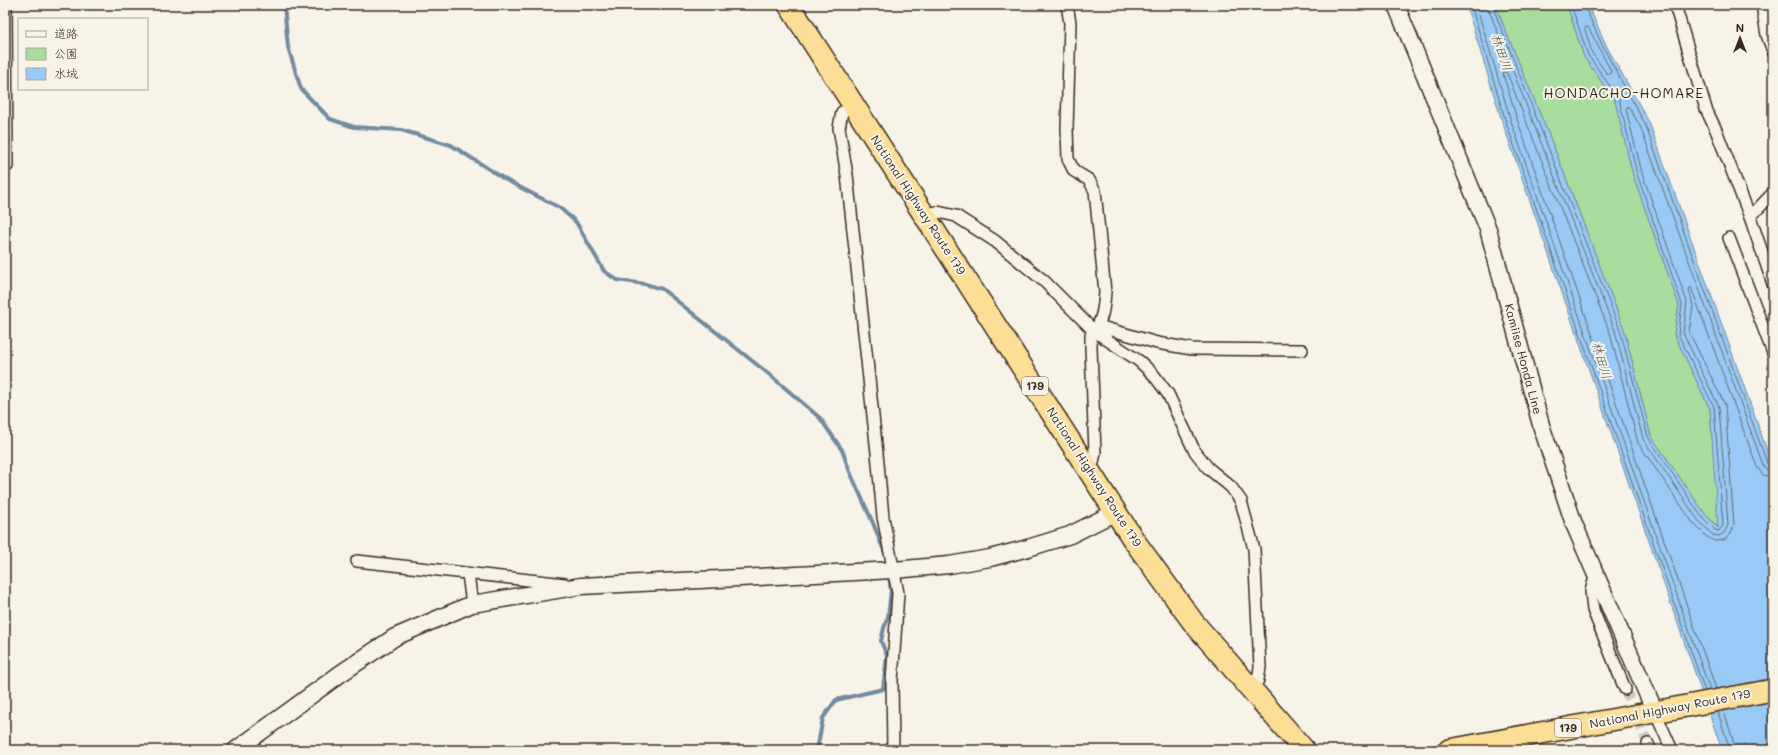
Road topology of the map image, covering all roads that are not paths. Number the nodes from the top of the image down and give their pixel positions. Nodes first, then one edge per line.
1 (6, 5) edge
2 (789, 5) edge
3 (1067, 5) edge
4 (1396, 5) edge
5 (1675, 5) edge
6 (1762, 5) edge
7 (1773, 51) edge
8 (854, 104) junction
9 (7, 166) dead end
10 (1773, 193) edge
11 (924, 214) junction
12 (1750, 217) junction
13 (1729, 238) dead end
14 (1773, 284) edge
15 (1096, 328) junction
16 (1302, 350) dead end
17 (1773, 353) edge
18 (1088, 468) junction
19 (1116, 512) junction
20 (357, 561) dead end
21 (890, 570) junction
22 (468, 574) junction
23 (1596, 574) junction
24 (581, 586) junction
25 (472, 604) junction
26 (1625, 689) tunnel mouth
27 (1773, 690) edge
28 (1251, 691) junction
29 (1656, 712) junction
30 (236, 750) edge
31 (893, 750) edge
32 (1304, 750) edge
33 (1449, 750) edge
34 (1672, 750) edge

1 - 9 street
2 - 8 highway, National Highway Route 179 / 179
3 - 15 street
4 - 23 street, Kamiise Honda Line
5 - 12 street
6 - 7 street
8 - 11 highway, National Highway Route 179 / 179
8 - 21 street
10 - 12 street
11 - 15 street
11 - 18 highway, National Highway Route 179 / 179
12 - 14 street
13 - 17 street
15 - 16 street
15 - 18 street
15 - 28 street
18 - 19 highway, National Highway Route 179 / 179
19 - 21 street
19 - 28 highway, National Highway Route 179 / 179
20 - 22 street
21 - 24 street
21 - 31 street
22 - 24 street
22 - 25 street
23 - 26 street
23 - 29 street, Kamiise Honda Line
24 - 25 street
25 - 30 street
27 - 29 highway, National Highway Route 179 / 179
28 - 32 highway, National Highway Route 179 / 179
29 - 33 highway, National Highway Route 179 / 179
29 - 34 street

